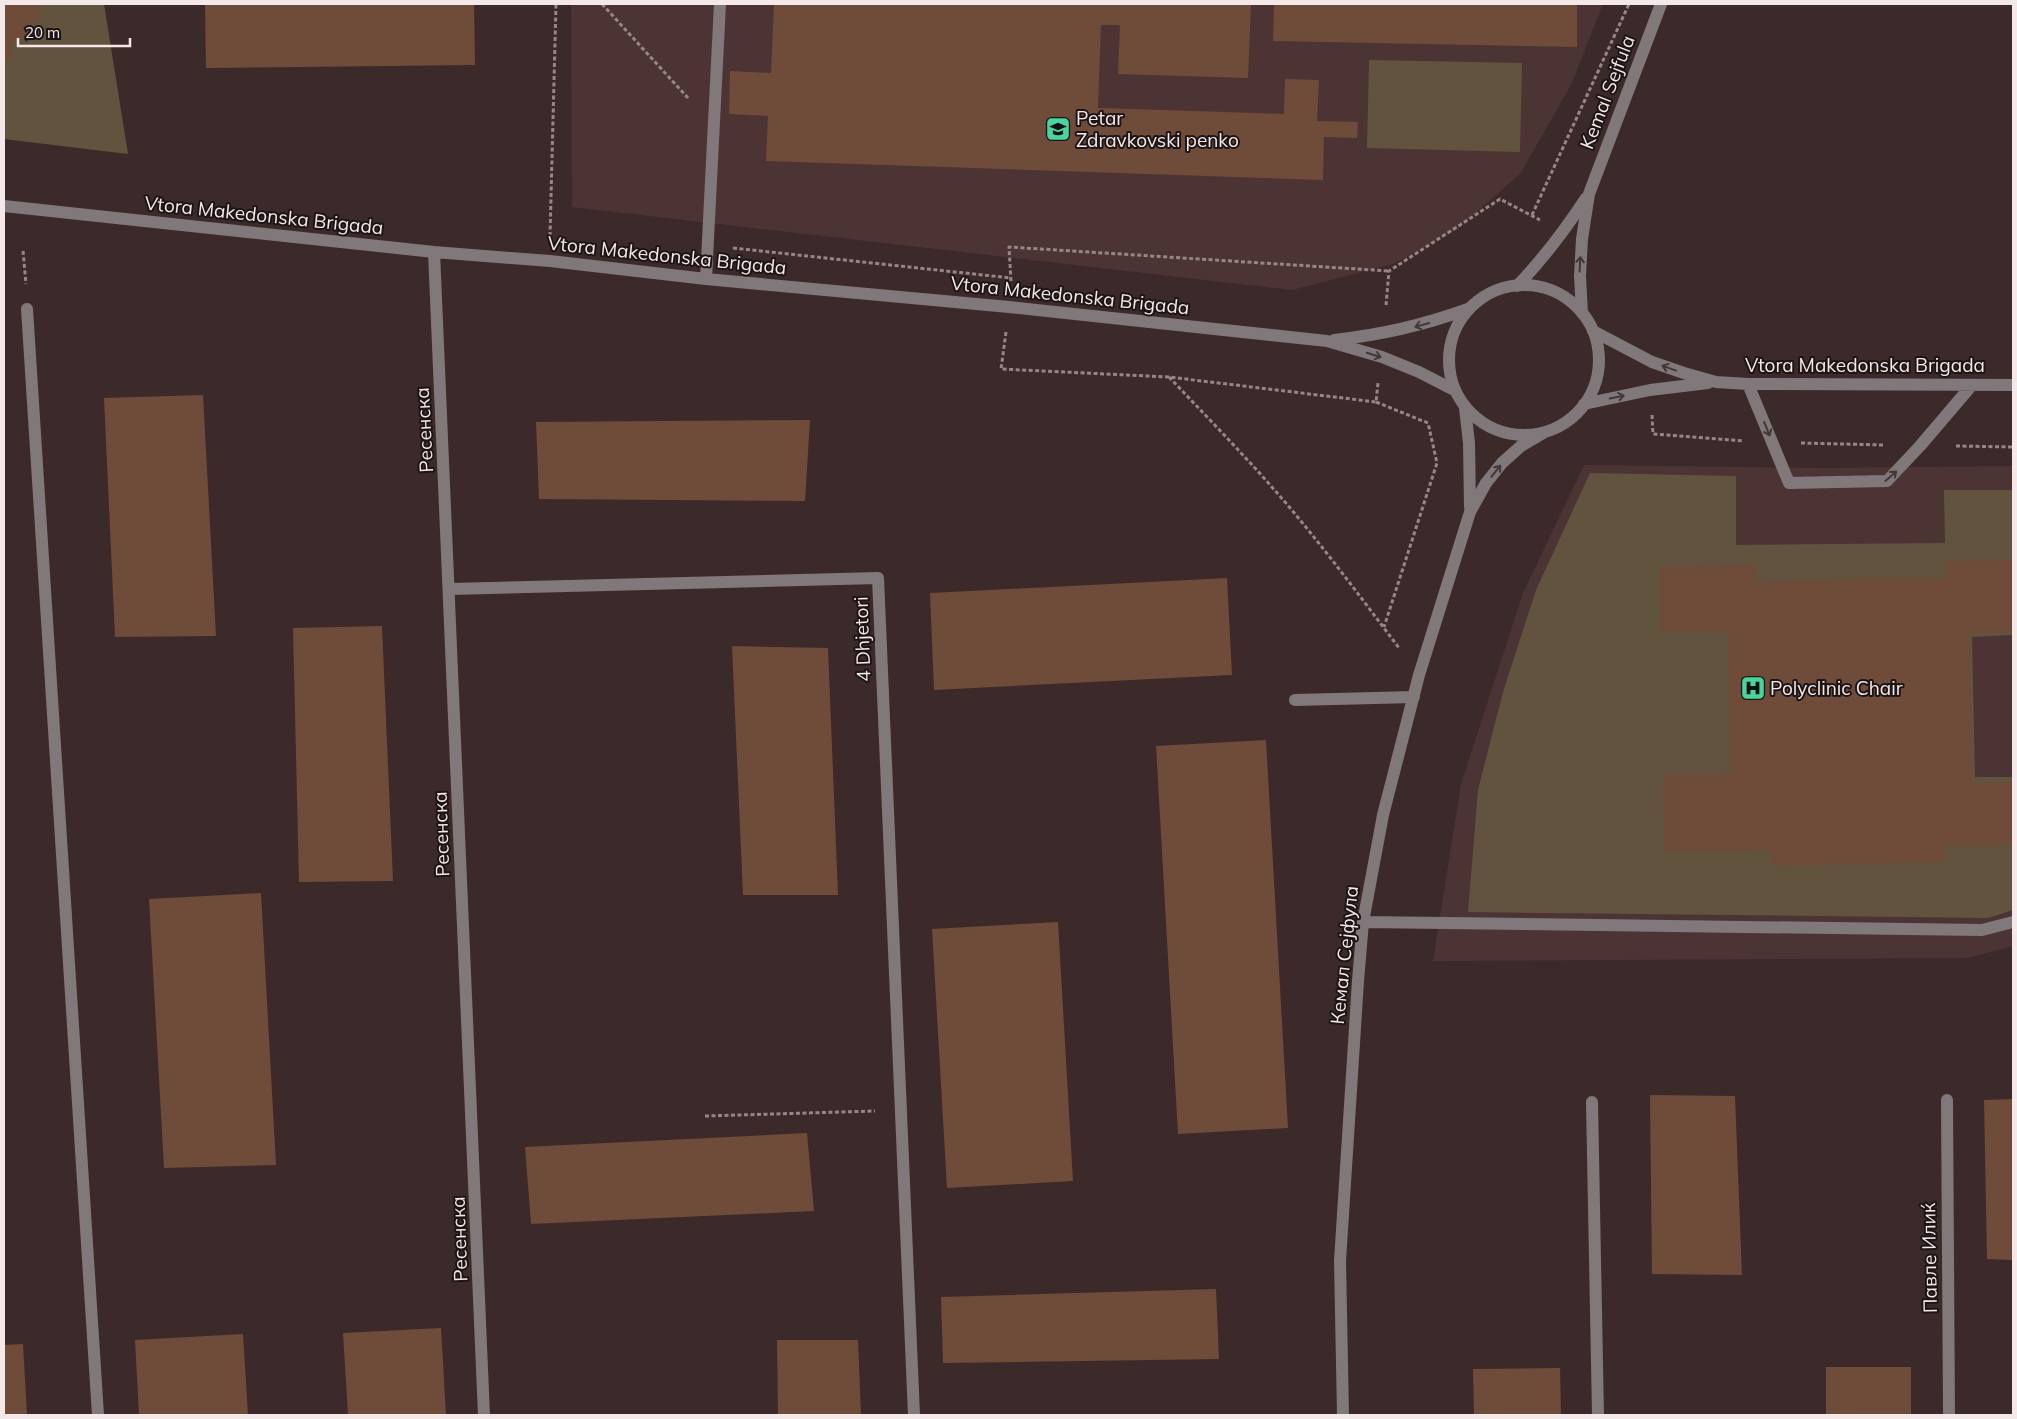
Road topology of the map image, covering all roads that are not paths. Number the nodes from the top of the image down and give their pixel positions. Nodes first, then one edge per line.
1 (720, 4) edge
2 (1661, 4) edge
3 (1589, 194) junction
4 (4, 206) edge
5 (434, 252) junction
6 (706, 279) junction
7 (1517, 286) junction
8 (27, 309) road end
9 (1468, 309) junction
10 (1582, 313) junction
11 (1593, 331) junction
12 (1327, 341) junction
13 (1716, 382) junction
14 (1748, 384) junction
15 (1972, 385) junction
16 (2013, 385) edge
17 (1454, 390) junction
18 (1584, 404) junction
19 (1465, 408) junction
20 (1543, 433) junction
21 (1470, 512) junction
22 (450, 589) junction
23 (1414, 697) junction
24 (1295, 700) dead end
25 (1363, 922) junction
26 (2013, 922) edge
27 (1947, 1100) dead end
28 (1592, 1102) dead end
29 (98, 1415) edge
30 (484, 1415) edge
31 (914, 1415) edge
32 (1343, 1415) edge
33 (1598, 1415) edge
34 (1950, 1415) edge

1 - 6 street
2 - 3 street, Kemal Sejfula
3 - 7 street
10 -> 3 street
4 - 5 street, Vtora Makedonska Brigada
5 - 6 street, Vtora Makedonska Brigada
5 - 22 street, Ресенска
6 - 12 street, Vtora Makedonska Brigada
7 - 9 street
7 - 10 street
8 - 29 street
9 -> 12 street, Vtora Makedonska Brigada
9 - 17 street
10 - 11 street
13 -> 11 street, Vtora Makedonska Brigada
11 - 18 street
12 -> 17 street, Vtora Makedonska Brigada
13 - 14 street, Vtora Makedonska Brigada
18 -> 13 street, Vtora Makedonska Brigada
14 - 15 street, Vtora Makedonska Brigada
14 -> 15 street
15 - 16 street, Vtora Makedonska Brigada
17 - 19 street
18 - 20 street
19 - 20 street
19 - 21 street
21 -> 20 street
21 - 23 street, Кемал Сејфула
22 - 30 street, Ресенска
22 - 31 street, 4 Dhjetori
23 - 24 street
23 - 25 street, Кемал Сејфула
25 - 26 street
25 - 32 street, Кемал Сејфула
27 - 34 street, Павле Илиќ
28 - 33 street

